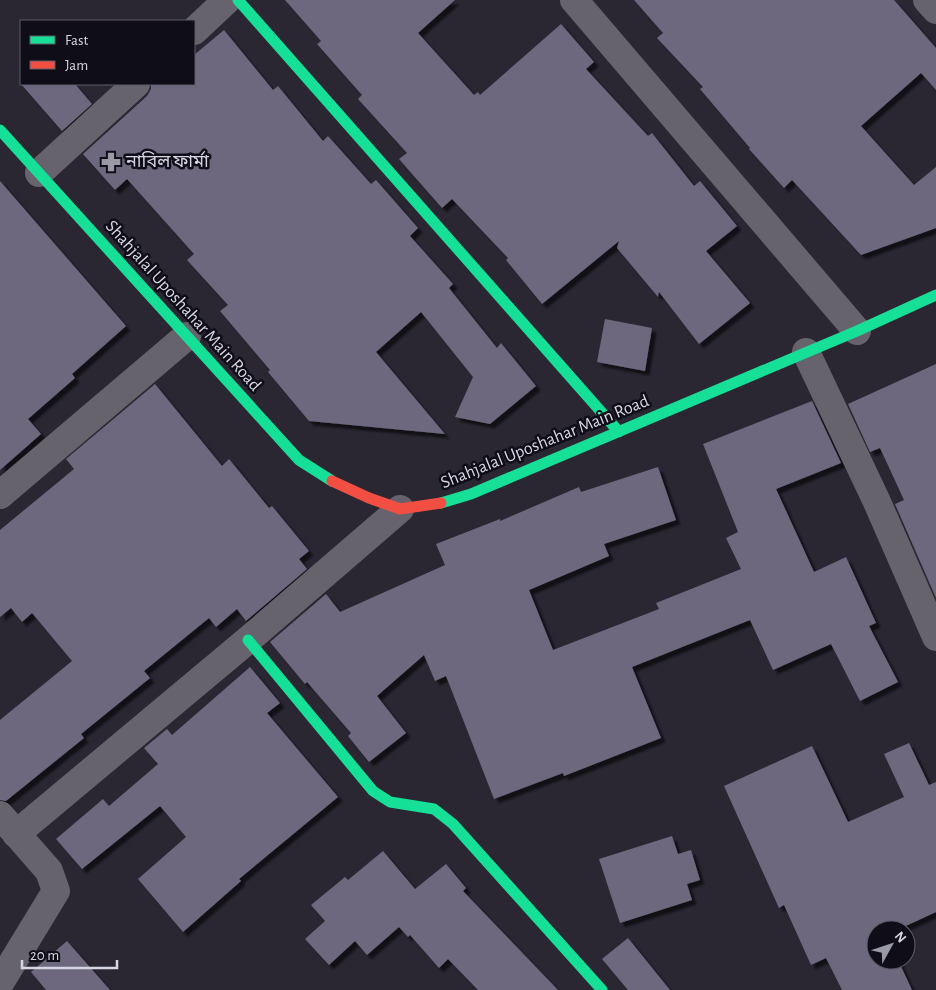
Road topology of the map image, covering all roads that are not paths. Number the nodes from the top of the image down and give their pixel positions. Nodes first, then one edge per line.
1 (227, 0) edge
2 (238, 0) edge
3 (574, 0) edge
4 (927, 0) edge
5 (936, 10) edge
6 (195, 30) edge
7 (135, 85) edge
8 (0, 130) edge
9 (39, 173) junction
10 (936, 295) edge
11 (857, 331) junction
12 (187, 336) junction
13 (806, 352) junction
14 (620, 432) junction
15 (0, 495) edge
16 (400, 509) junction
17 (936, 637) edge
18 (248, 640) junction
19 (8, 825) edge
20 (0, 984) edge
21 (602, 990) edge

1 - 6 street
2 - 14 main road
3 - 11 street
4 - 5 street
7 - 9 street
8 - 9 main road, Shahjalal Uposhahar Main Road
9 - 12 main road, Shahjalal Uposhahar Main Road
10 - 11 main road, Shahjalal Uposhahar Main Road
11 - 13 main road, Shahjalal Uposhahar Main Road
12 - 15 street
12 - 16 main road, Shahjalal Uposhahar Main Road
13 - 14 main road, Shahjalal Uposhahar Main Road
13 - 17 street
14 - 16 main road, Shahjalal Uposhahar Main Road
16 - 18 street
18 - 19 street
18 - 21 main road
19 - 20 street

